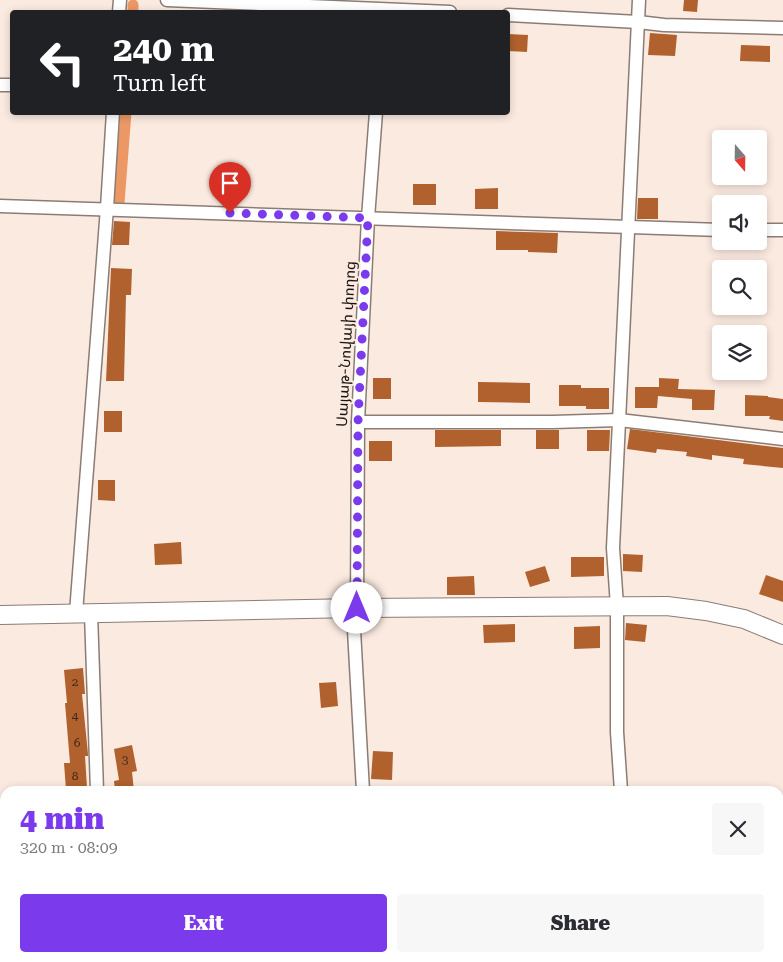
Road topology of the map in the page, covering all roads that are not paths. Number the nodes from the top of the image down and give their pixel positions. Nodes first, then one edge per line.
1 (167, 0) edge
2 (639, 0) edge
3 (384, 7) edge
4 (424, 10) edge
5 (510, 15) edge
6 (638, 22) junction
7 (783, 28) edge
8 (113, 115) edge
9 (376, 115) edge
10 (0, 206) edge
11 (107, 208) junction
12 (368, 218) junction
13 (628, 227) junction
14 (712, 230) edge
15 (767, 230) edge
16 (783, 230) edge
17 (619, 420) junction
18 (358, 422) junction
19 (783, 439) edge
20 (617, 606) junction
21 (357, 608) junction
22 (84, 613) junction
23 (0, 615) edge
24 (783, 635) edge
25 (97, 786) edge
26 (363, 786) edge
27 (621, 786) edge

1 - 3 street
2 - 6 street
3 - 4 street
5 - 6 street
6 - 7 street
6 - 13 street
8 - 11 street
9 - 12 street, Սայաթ-Նովայի փողոց
10 - 11 street
11 - 12 street
11 - 22 street
12 - 13 street
12 - 18 street, Սայաթ-Նովայի փողոց
13 - 14 street
13 - 17 street
15 - 16 street
17 - 18 street
17 - 19 street
17 - 20 street
18 - 21 street, Սայաթ-Նովայի փողոց
20 - 21 main road
20 - 24 main road
20 - 27 street
21 - 22 main road
21 - 26 street, Սայաթ-Նովայի փողոց
22 - 23 main road
22 - 25 street

